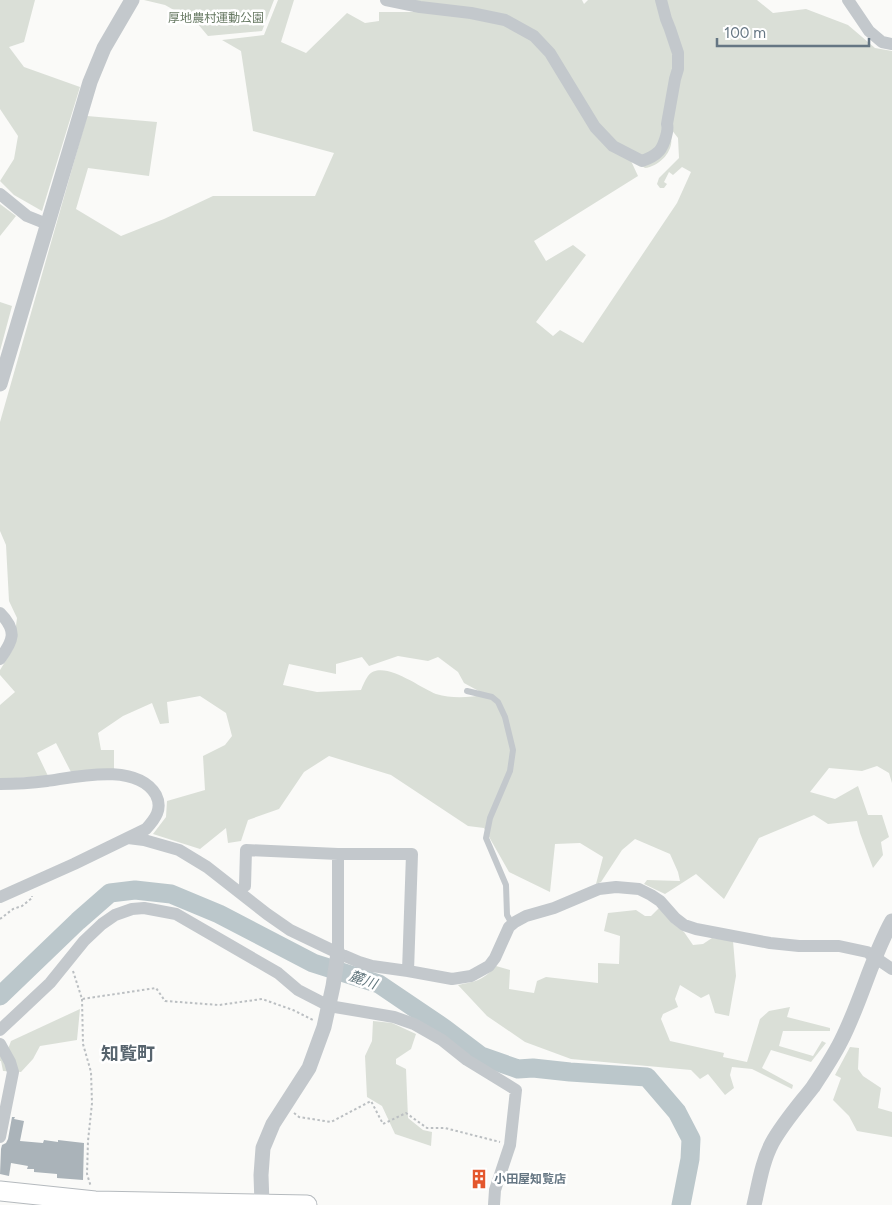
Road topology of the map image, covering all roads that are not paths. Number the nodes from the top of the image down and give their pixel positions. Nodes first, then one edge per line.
1 (132, 0) edge
2 (386, 0) edge
3 (661, 0) edge
4 (848, 0) edge
5 (892, 44) edge
6 (0, 194) edge
7 (47, 224) junction
8 (0, 384) edge
9 (0, 613) edge
10 (0, 659) edge
11 (467, 691) dead end
12 (0, 784) edge
13 (128, 838) junction
14 (338, 854) junction
15 (245, 886) dead end
16 (0, 897) edge
17 (892, 921) edge
18 (512, 924) junction
19 (337, 956) junction
20 (875, 957) junction
21 (892, 969) edge
22 (408, 971) junction
23 (329, 1006) junction
24 (0, 1030) edge
25 (0, 1044) edge
26 (0, 1138) edge
27 (0, 1191) edge
28 (256, 1204) edge
29 (307, 1205) edge
30 (494, 1205) edge
31 (754, 1205) edge

1 - 7 street
2 - 3 street
4 - 5 street
6 - 7 street
7 - 8 street
9 - 10 street
11 - 18 lane
12 - 13 street
13 - 16 street
13 - 19 street
14 - 15 street
14 - 19 street
14 - 22 street
17 - 20 street
18 - 20 street
18 - 22 street
19 - 22 street
19 - 23 street
20 - 21 street
20 - 31 street
23 - 24 street
23 - 28 street
23 - 30 street
25 - 26 street
27 - 28 main road
28 - 29 main road

